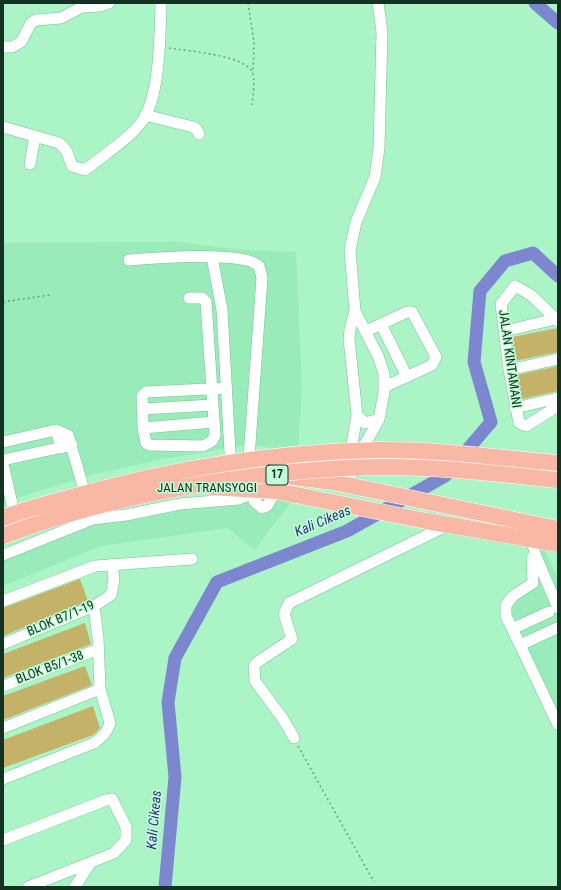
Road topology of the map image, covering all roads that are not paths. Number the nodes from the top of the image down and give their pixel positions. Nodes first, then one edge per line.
1 (108, 3) edge
2 (161, 3) edge
3 (378, 3) edge
4 (83, 5) edge
5 (3, 47) edge
6 (146, 115) junction
7 (3, 127) edge
8 (199, 134) dead end
9 (35, 136) junction
10 (30, 164) dead end
11 (212, 257) junction
12 (129, 260) dead end
13 (189, 298) dead end
14 (355, 312) junction
15 (556, 320) edge
16 (381, 324) junction
17 (505, 331) junction
18 (366, 332) junction
19 (558, 359) edge
20 (509, 370) junction
21 (406, 376) junction
22 (384, 387) junction
23 (212, 388) junction
24 (227, 388) junction
25 (558, 398) edge
26 (213, 405) junction
27 (558, 406) edge
28 (515, 408) junction
29 (142, 409) junction
30 (357, 414) junction
31 (379, 419) junction
32 (214, 422) junction
33 (143, 428) junction
34 (56, 430) junction
35 (3, 442) edge
36 (72, 445) junction
37 (61, 448) junction
38 (3, 460) edge
39 (558, 463) edge
40 (3, 464) edge
41 (231, 470) junction
42 (248, 471) junction
43 (558, 480) edge
44 (345, 485) junction
45 (262, 489) junction
46 (84, 490) junction
47 (7, 516) edge
48 (448, 525) junction
49 (558, 529) edge
50 (3, 537) edge
51 (26, 538) junction
52 (558, 544) edge
53 (533, 547) junction
54 (3, 555) edge
55 (192, 559) dead end
56 (112, 564) junction
57 (3, 601) edge
58 (94, 606) junction
59 (554, 610) edge
60 (557, 628) dead end
61 (512, 629) junction
62 (3, 644) edge
63 (520, 645) junction
64 (98, 649) junction
65 (3, 686) edge
66 (100, 689) junction
67 (558, 726) edge
68 (3, 728) edge
69 (294, 738) road end
70 (3, 779) edge
71 (3, 840) edge
72 (90, 862) junction
73 (28, 887) edge
74 (75, 887) edge

1 - 4 street
2 - 6 street
3 - 14 street
4 - 5 street
6 - 8 street
6 - 9 street
7 - 9 street
9 - 10 street
11 - 12 street
11 - 24 street
11 - 42 street
13 - 23 street
14 - 18 street
14 - 30 street
15 - 17 street
15 - 17 street, JALAN KINTAMANI
16 - 18 street
16 - 21 street
16 - 21 street
17 - 20 street, JALAN KINTAMANI
18 - 22 street
19 - 20 street
20 - 28 street, JALAN KINTAMANI
21 - 22 street
22 - 31 street
23 - 24 street
23 - 26 street
23 - 29 street
24 - 41 street
25 - 28 street
26 - 29 street
26 - 32 street
27 - 28 street, JALAN KINTAMANI
29 - 33 street
30 - 31 street
30 - 44 street
31 - 44 street
32 - 33 street
32 - 33 street
34 - 35 street
34 - 36 street
34 - 37 street
36 - 37 street
36 - 46 street
37 - 38 street
39 - 47 highway, 17, bridge
40 - 47 street
41 - 42 highway, JALAN TRANSYOGI
41 - 46 highway, JALAN TRANSYOGI
42 - 44 highway, JALAN TRANSYOGI
43 - 50 highway, 17, bridge
44 - 49 highway, JALAN TRANSYOGI
45 - 48 highway, JALAN TRANSYOGI
45 - 51 street
45 - 51 highway, JALAN TRANSYOGI
46 - 47 highway, JALAN TRANSYOGI
48 - 53 highway, JALAN TRANSYOGI
48 - 69 street
50 - 51 highway, JALAN TRANSYOGI
51 - 54 street
52 - 53 highway, JALAN TRANSYOGI
53 - 59 street
53 - 61 street
55 - 56 street
56 - 57 street
56 - 58 street, BLOK B7/1-19
58 - 62 street, BLOK B7/1-19
58 - 64 street
59 - 61 street
60 - 63 street
61 - 63 street
63 - 67 street
64 - 65 street, BLOK B5/1-38
64 - 66 street
66 - 68 street
66 - 70 street
71 - 72 street
72 - 73 street
72 - 74 street

